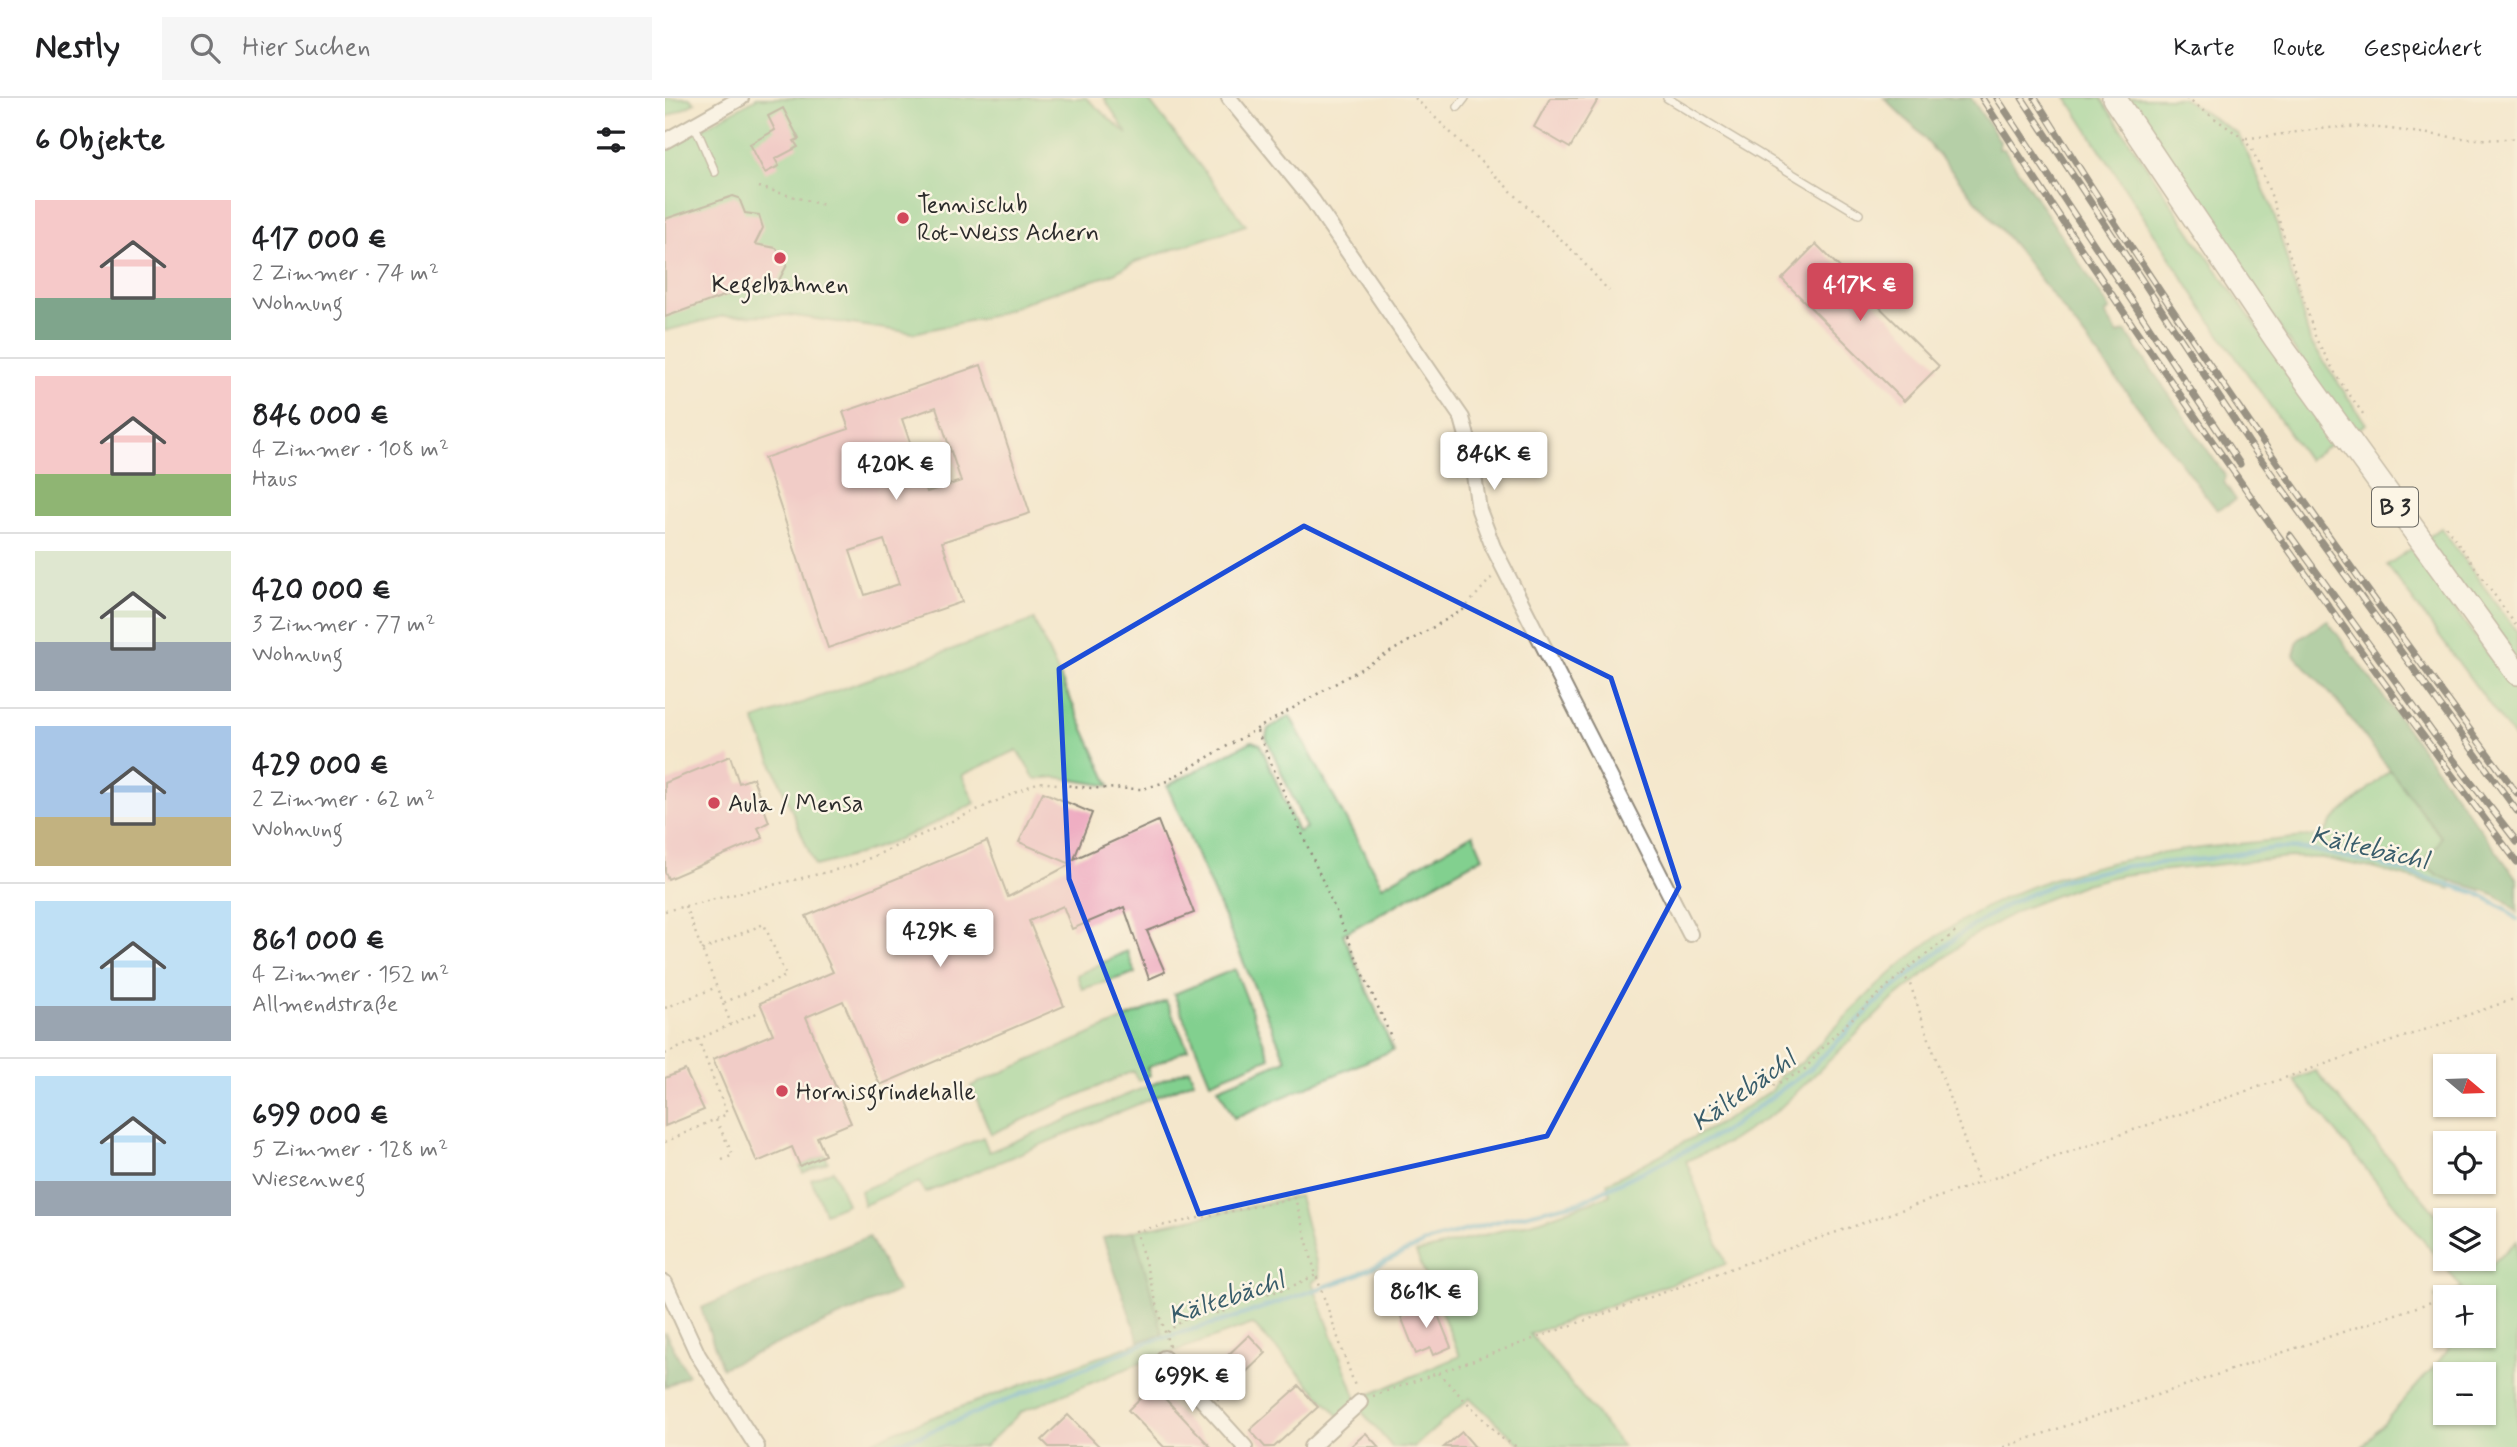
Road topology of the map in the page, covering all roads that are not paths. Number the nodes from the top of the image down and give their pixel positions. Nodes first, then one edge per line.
1 (741, 98) edge
2 (1229, 98) edge
3 (1465, 98) edge
4 (1667, 98) edge
5 (2115, 98) edge
6 (1458, 107) dead end
7 (695, 126) junction
8 (665, 141) edge
9 (715, 172) dead end
10 (1859, 214) dead end
11 (2517, 673) edge
12 (1690, 934) dead end
13 (665, 1283) edge
14 (671, 1314) edge
15 (1167, 1353) road end
16 (1360, 1402) road end
17 (757, 1447) edge
18 (1245, 1447) edge
19 (1311, 1447) edge

1 - 7 street
2 - 12 street
3 - 6 lane
4 - 10 lane
5 - 11 main road, B 3
7 - 8 street
7 - 9 lane
13 - 14 street
14 - 17 street
15 - 18 street
16 - 19 street

